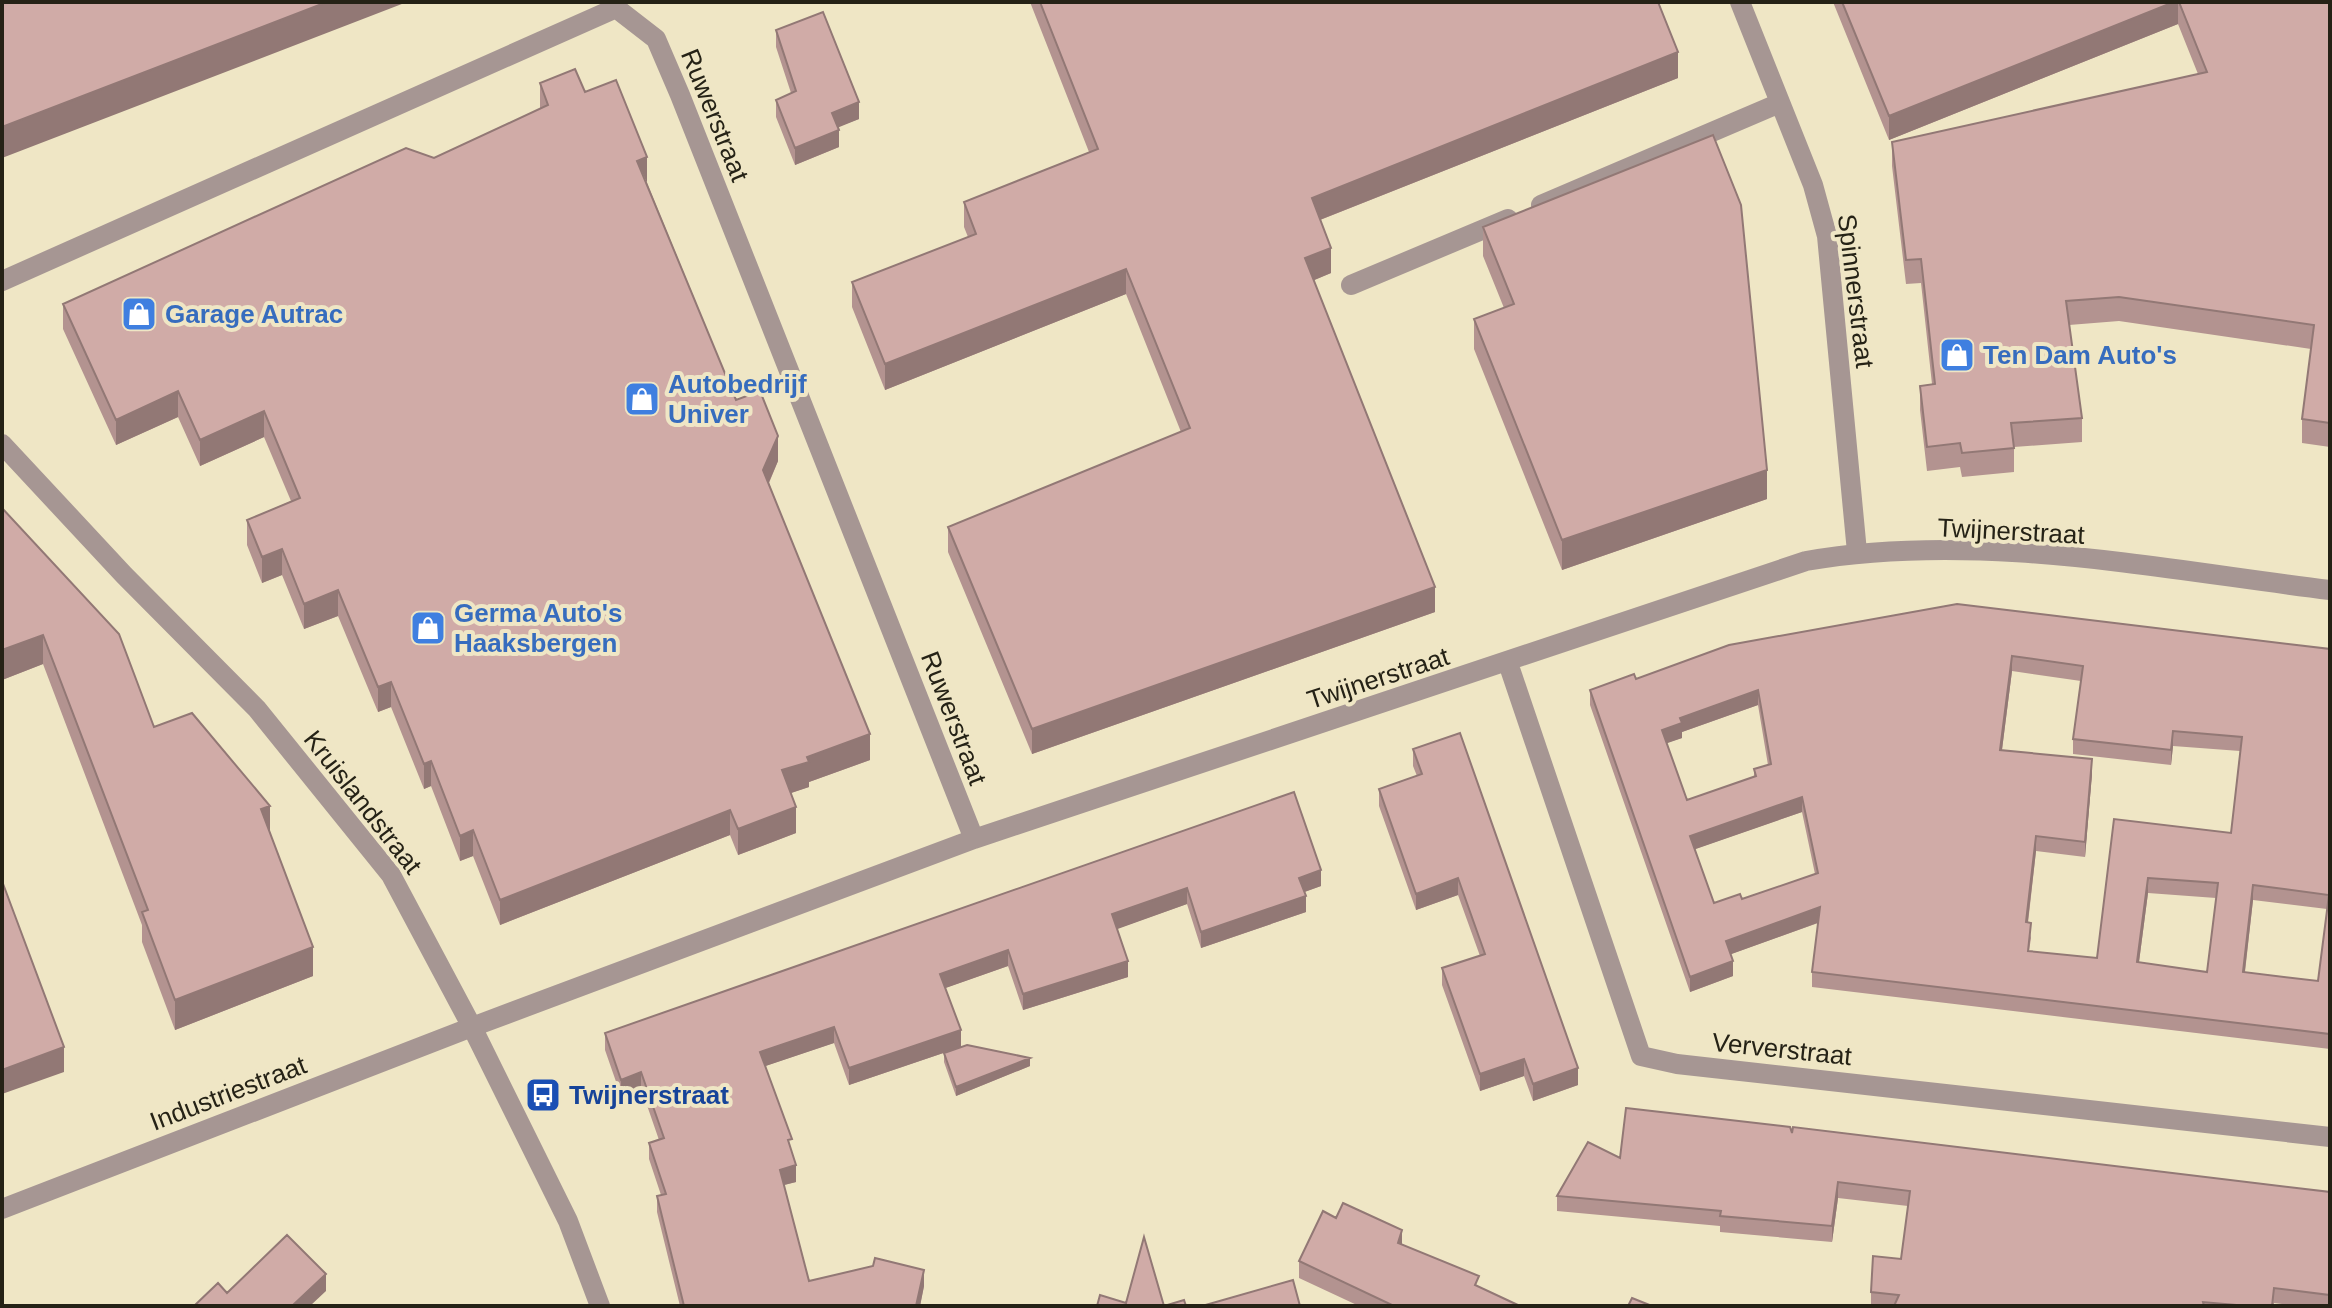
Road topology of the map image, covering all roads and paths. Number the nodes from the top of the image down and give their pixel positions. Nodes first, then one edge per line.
1 (1740, 2) edge
2 (616, 5) edge
3 (1780, 103) junction
4 (2, 281) edge
5 (1351, 285) dead end
6 (2, 444) edge
7 (1857, 552) junction
8 (2330, 590) edge
9 (1508, 663) junction
10 (974, 839) junction
11 (472, 1027) junction
12 (2330, 1137) edge
13 (2, 1209) edge
14 (600, 1306) edge

1 - 3 street, Spinnerstraat
2 - 4 street, Ruwerstraat
2 - 10 street, Ruwerstraat
3 - 5 street
3 - 7 street, Spinnerstraat
6 - 11 street, Kruislandstraat
7 - 8 street, Twijnerstraat
7 - 9 street, Twijnerstraat
9 - 10 street, Twijnerstraat
9 - 12 street, Ververstraat
10 - 11 street, Twijnerstraat
11 - 13 street, Industriestraat
11 - 14 street, Kruislandstraat

